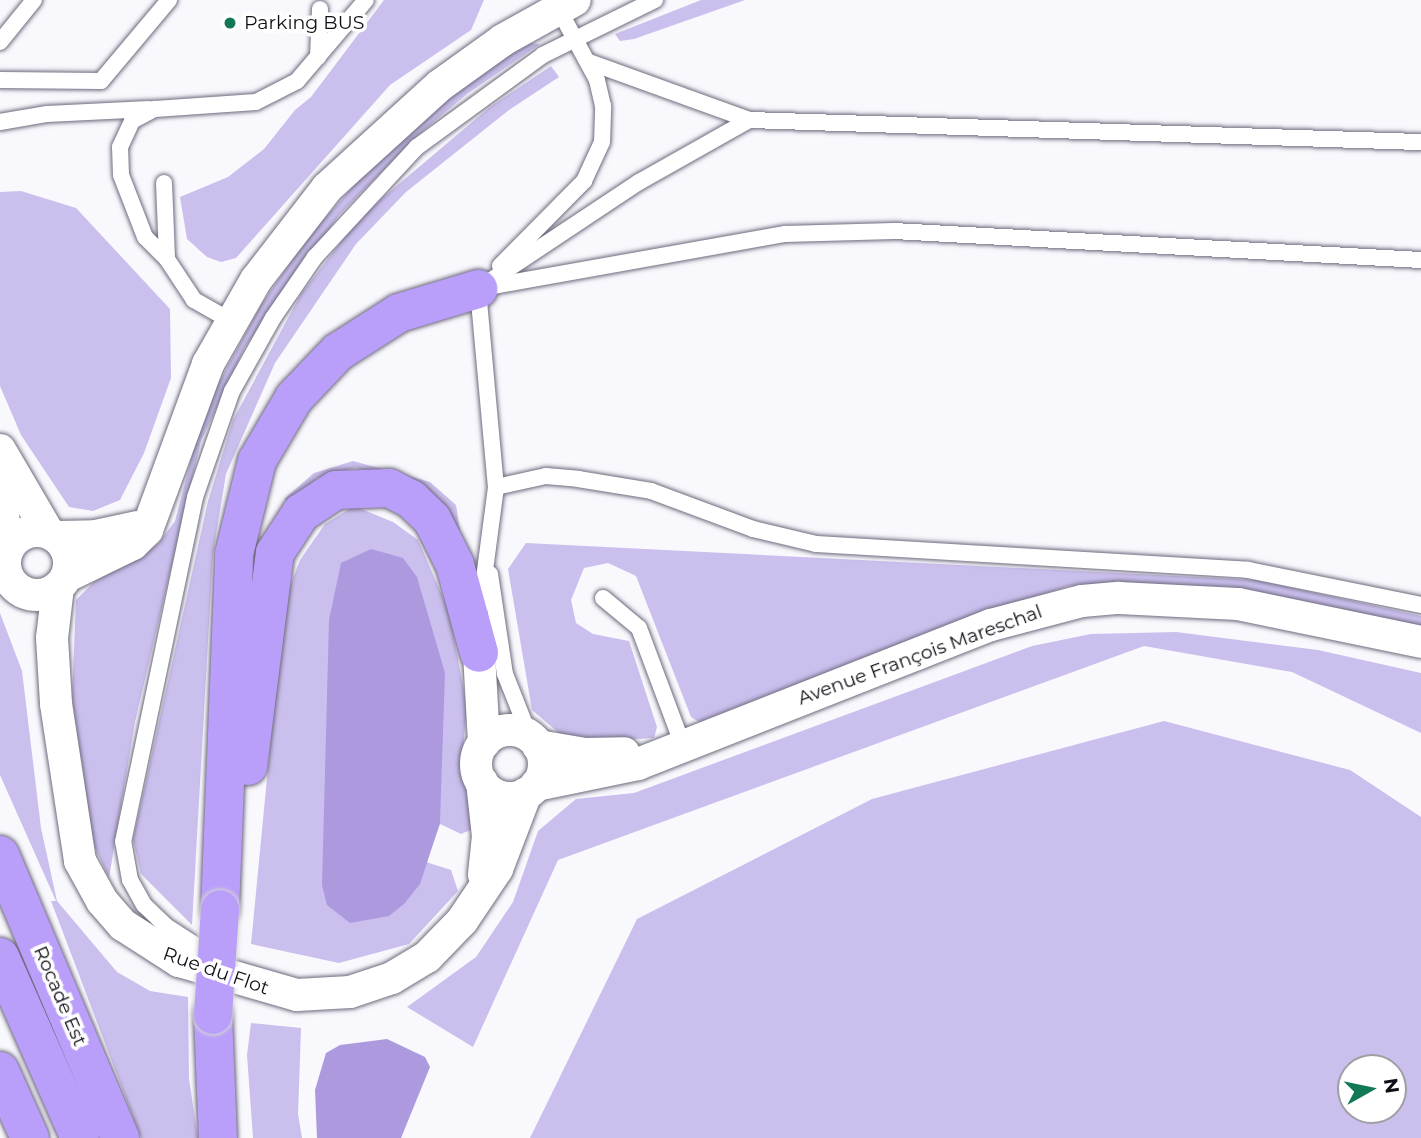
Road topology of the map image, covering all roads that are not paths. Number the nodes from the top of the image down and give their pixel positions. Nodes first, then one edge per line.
1 (34, 0) edge
2 (169, 0) edge
3 (366, 0) edge
4 (655, 0) edge
5 (566, 4) edge
6 (320, 9) dead end
7 (575, 38) junction
8 (0, 42) edge
9 (318, 57) junction
10 (591, 66) junction
11 (0, 79) edge
12 (155, 109) junction
13 (749, 120) junction
14 (0, 122) edge
15 (1421, 142) edge
16 (164, 183) dead end
17 (167, 259) junction
18 (1421, 260) edge
19 (478, 289) junction
20 (231, 321) junction
21 (0, 450) edge
22 (496, 487) junction
23 (0, 495) edge
24 (151, 520) junction
25 (53, 535) junction
26 (487, 545) junction
27 (8, 548) junction
28 (63, 581) junction
29 (23, 592) junction
30 (604, 598) dead end
31 (1421, 605) edge
32 (1421, 642) edge
33 (479, 653) junction
34 (56, 704) junction
35 (534, 741) junction
36 (484, 743) junction
37 (678, 745) junction
38 (482, 782) junction
39 (531, 789) junction
40 (0, 855) edge
41 (476, 900) junction
42 (220, 909) junction
43 (0, 957) edge
44 (267, 990) junction
45 (0, 1071) edge
46 (30, 1138) edge
47 (80, 1138) edge
48 (120, 1138) edge
49 (218, 1138) edge

1 - 8 lane
2 - 11 lane
3 - 9 lane
4 - 7 lane
5 - 7 lane
5 - 20 street
6 - 9 lane
7 - 10 lane
7 - 44 lane
9 - 12 lane
10 - 13 lane
10 - 19 lane
12 - 14 lane
12 - 17 lane
13 - 15 lane
13 - 19 lane
16 - 17 lane
17 - 20 lane
18 - 19 lane
19 - 22 lane
19 - 42 highway
20 - 24 street
21 - 25 street
22 - 26 lane
22 - 31 lane
23 - 27 street
24 - 25 street
24 - 28 street
25 - 27 street
25 - 28 street
26 - 33 lane
26 - 35 lane
27 - 29 street
28 - 29 street
28 - 34 street, Rue du Flot
29 - 34 street, Rue du Flot
30 - 37 lane
32 - 37 street, Avenue François Mareschal
33 - 36 street
33 - 42 highway
34 - 44 street, Rue du Flot
35 - 36 street
35 - 37 street, Avenue François Mareschal
35 - 39 street
36 - 38 street
37 - 39 street, Avenue François Mareschal
38 - 39 street
38 - 41 street, Rue du Flot
39 - 41 street, Rue du Flot
40 - 48 highway, Rocade Est
41 - 44 street, Rue du Flot
42 - 49 highway, bridge
43 - 47 highway
45 - 46 highway

